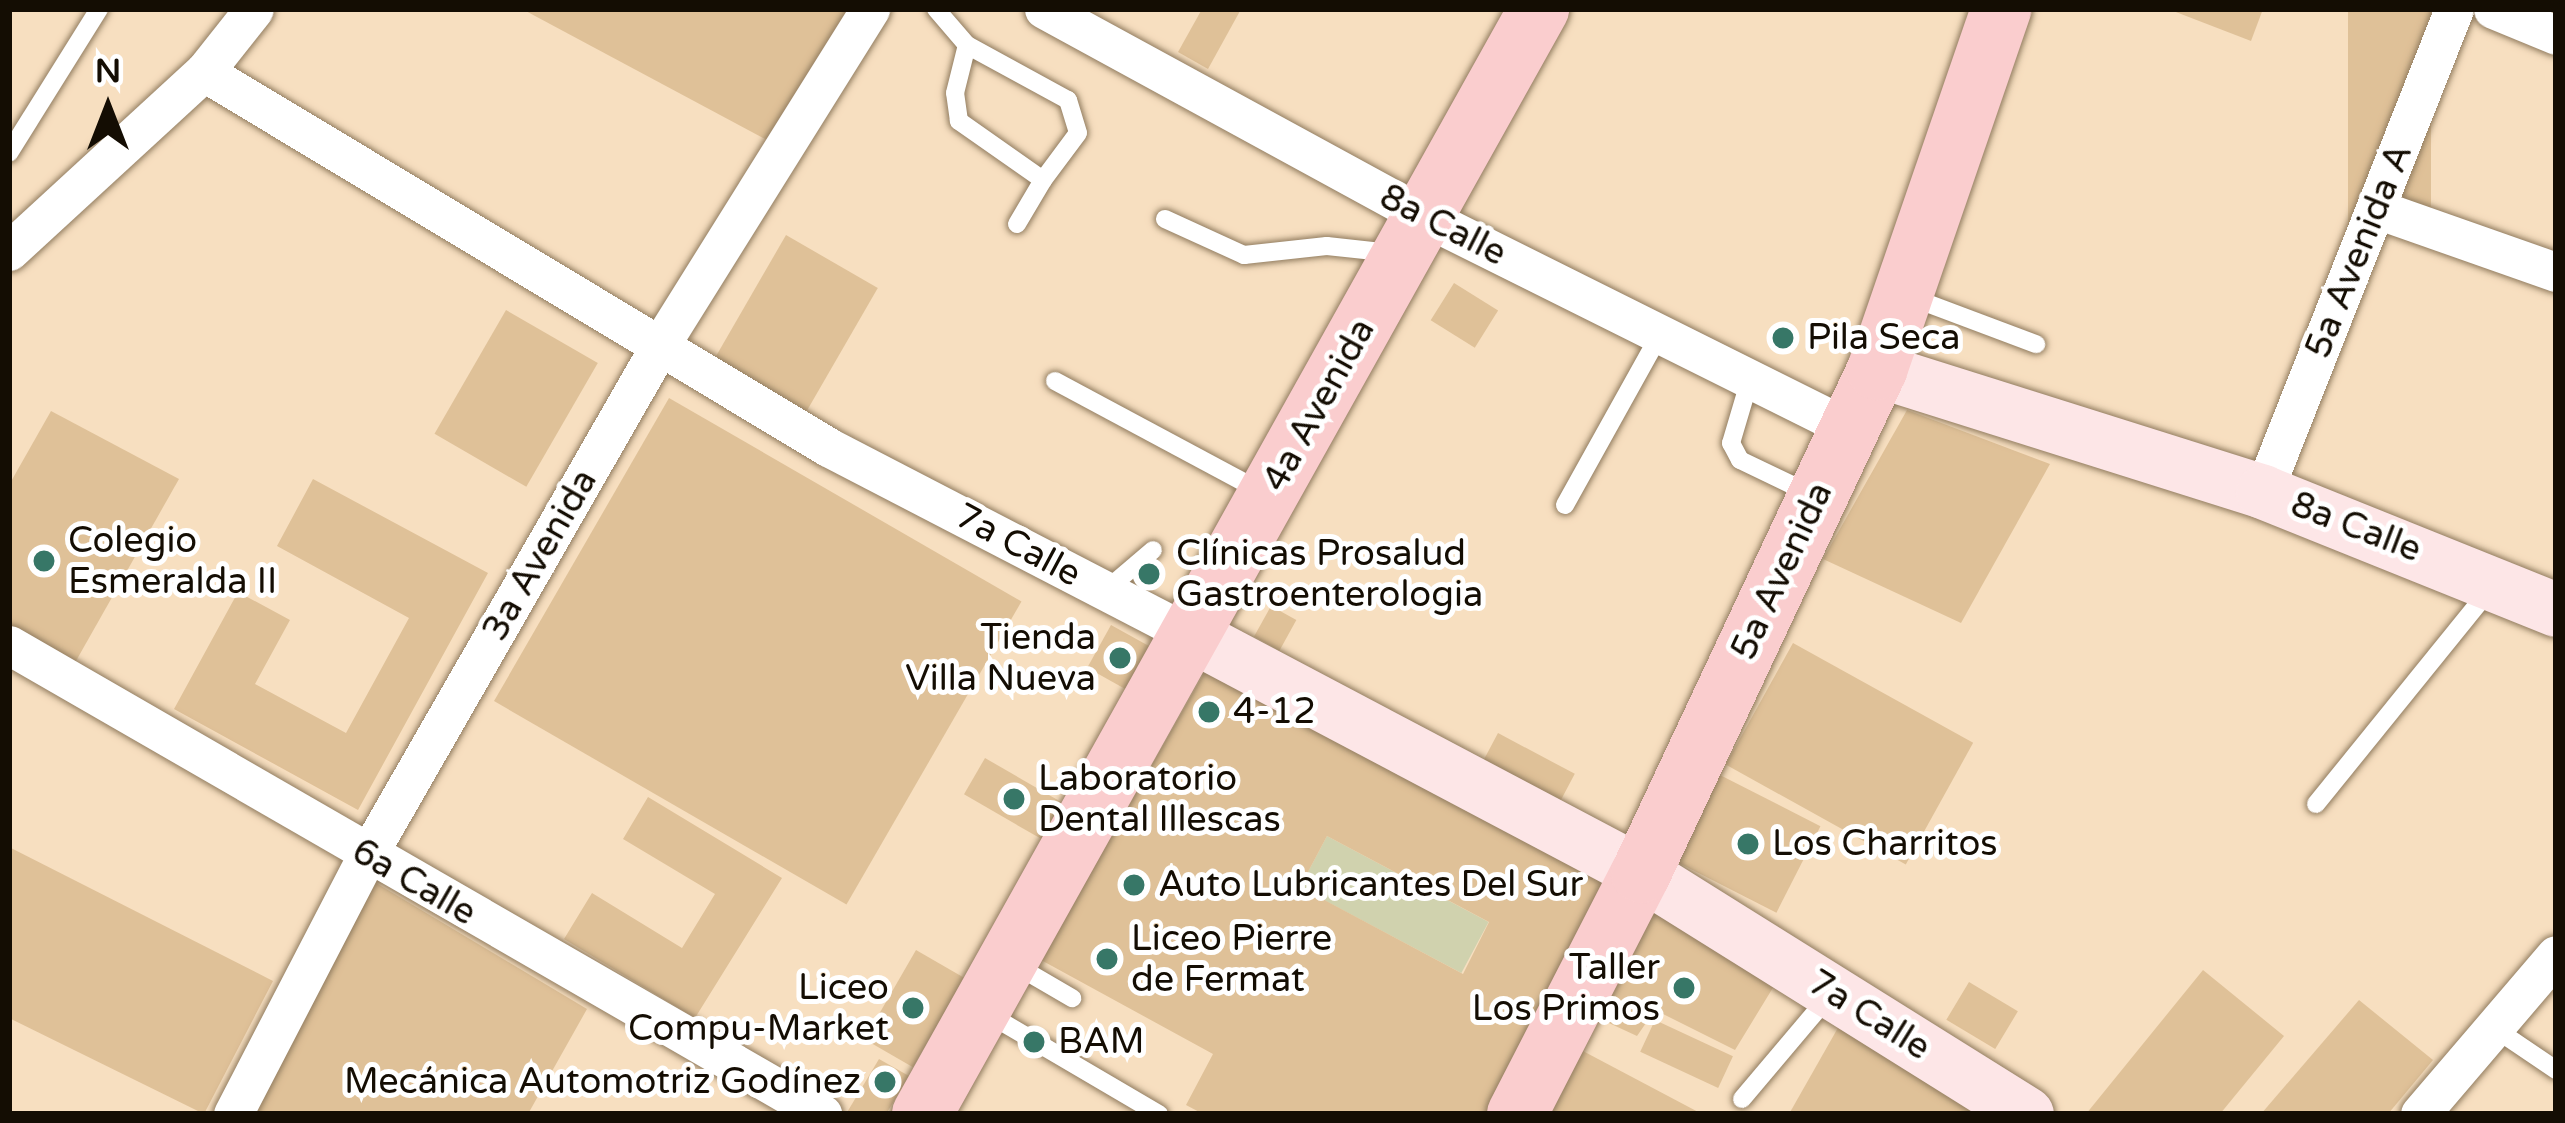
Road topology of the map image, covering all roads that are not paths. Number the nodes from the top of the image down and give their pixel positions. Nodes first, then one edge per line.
1 (99, 9) edge
2 (254, 9) edge
3 (870, 9) edge
4 (936, 9) edge
5 (1044, 9) edge
6 (1539, 9) edge
7 (2001, 9) edge
8 (2454, 9) edge
9 (2493, 9) edge
10 (2556, 35) edge
11 (967, 45) junction
12 (204, 71) junction
13 (9, 153) edge
14 (1043, 180) junction
15 (2377, 209) junction
16 (1166, 219) dead end
17 (1017, 224) dead end
18 (1412, 236) junction
19 (9, 251) edge
20 (2556, 272) edge
21 (1904, 295) junction
22 (1660, 334) junction
23 (662, 342) junction
24 (2036, 344) dead end
25 (1877, 370) junction
26 (1750, 379) junction
27 (1055, 381) dead end
28 (1850, 428) junction
29 (2263, 492) junction
30 (1268, 496) junction
31 (1817, 496) junction
32 (1565, 506) dead end
33 (1153, 550) dead end
34 (2495, 583) junction
35 (1105, 591) junction
36 (2556, 610) edge
37 (1191, 635) junction
38 (9, 645) edge
39 (2316, 804) dead end
40 (367, 856) junction
41 (1641, 874) junction
42 (2556, 956) edge
43 (994, 985) junction
44 (1832, 992) junction
45 (1072, 998) dead end
46 (2494, 1028) junction
47 (2556, 1070) edge
48 (1742, 1100) dead end
49 (925, 1113) edge
50 (232, 1114) edge
51 (822, 1114) edge
52 (1159, 1114) edge
53 (1517, 1114) edge
54 (2027, 1114) edge
55 (2420, 1114) edge

1 - 13 lane
2 - 12 street
3 - 23 street, 3a Avenida
4 - 11 lane
5 - 18 street, 8a Calle
6 - 18 main road, 4a Avenida
7 - 21 main road, 5a Avenida
8 - 15 street, 5a Avenida A
9 - 10 street
11 - 14 lane
11 - 14 lane
12 - 19 street
12 - 23 street, 7a Calle
14 - 17 lane
15 - 20 street
15 - 29 street, 5a Avenida A
16 - 18 lane
18 - 22 street, 8a Calle
18 - 30 main road, 4a Avenida
21 - 24 lane
21 - 25 main road, 5a Avenida
22 - 26 street, 8a Calle
22 - 32 lane
23 - 35 street, 7a Calle
23 - 40 street, 3a Avenida
25 - 28 main road, 5a Avenida
25 - 29 main road, 8a Calle
26 - 28 street, 8a Calle
26 - 31 lane
27 - 30 lane
28 - 31 main road, 5a Avenida
29 - 34 main road, 8a Calle
30 - 37 main road, 4a Avenida
31 - 41 main road, 5a Avenida
33 - 35 lane
34 - 36 main road, 8a Calle
34 - 39 lane
35 - 37 street, 7a Calle
37 - 41 main road, 7a Calle
37 - 43 main road, 4a Avenida
38 - 40 street, 6a Calle
40 - 50 street, 3a Avenida
40 - 51 street, 6a Calle
41 - 44 main road, 7a Calle
41 - 53 main road, 5a Avenida
42 - 46 street
43 - 45 lane
43 - 49 main road, 4a Avenida
43 - 52 lane
44 - 48 lane
44 - 54 main road, 7a Calle
46 - 47 lane
46 - 55 street

